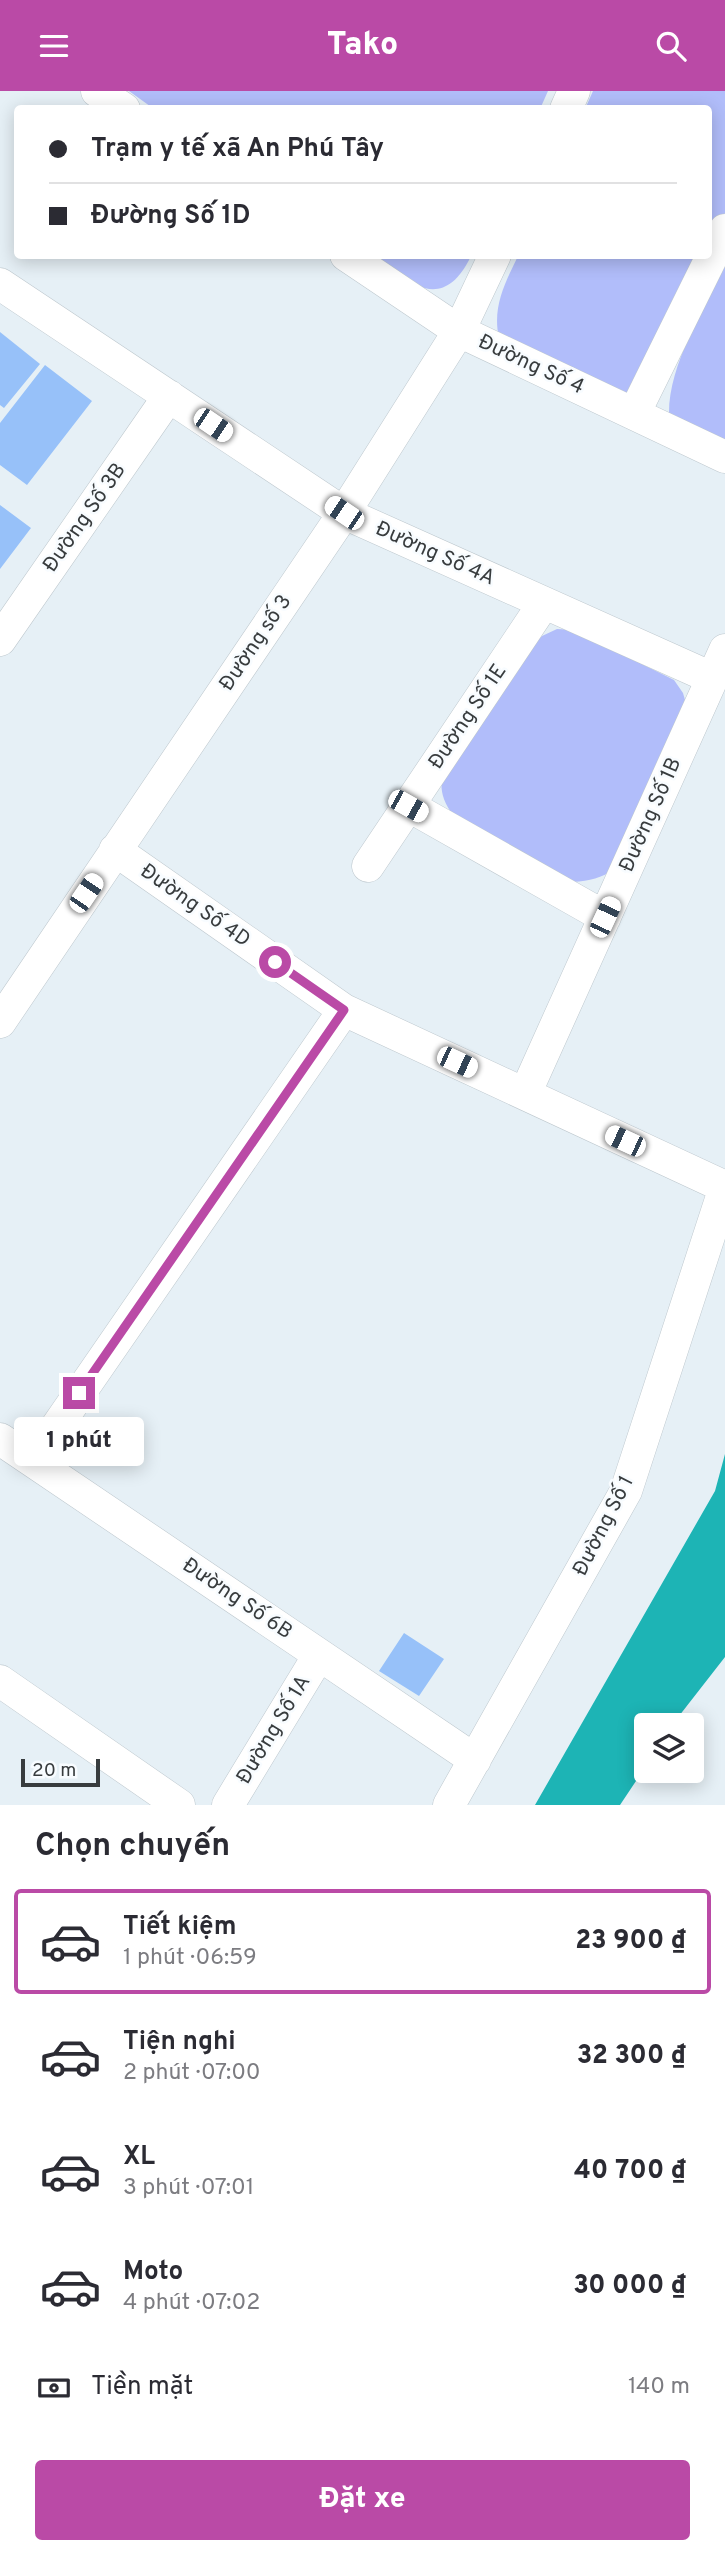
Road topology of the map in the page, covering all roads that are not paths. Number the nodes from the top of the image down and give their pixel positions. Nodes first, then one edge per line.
1 (97, 91) edge
2 (118, 105) edge
3 (725, 230) edge
4 (712, 256) edge
5 (351, 259) edge
6 (493, 259) edge
7 (711, 259) edge
8 (0, 284) edge
9 (459, 331) junction
10 (169, 396) junction
11 (634, 414) junction
12 (725, 457) edge
13 (344, 513) junction
14 (544, 603) junction
15 (0, 640) edge
16 (719, 664) edge
17 (408, 806) junction
18 (115, 850) junction
19 (368, 866) dead end
20 (605, 917) junction
21 (344, 1010) junction
22 (0, 1021) edge
23 (525, 1094) junction
24 (725, 1187) edge
25 (0, 1439) edge
26 (33, 1461) junction
27 (319, 1655) junction
28 (0, 1681) edge
29 (475, 1760) junction
30 (179, 1805) edge
31 (228, 1805) edge
32 (449, 1805) edge

1 - 2 street
3 - 4 street
5 - 9 street, Đường Số 4
6 - 9 street, Đường số 3
7 - 11 street
8 - 10 street, Đường Số 4A
9 - 11 street, Đường Số 4
9 - 13 street, Đường số 3
10 - 13 street, Đường Số 4A
10 - 15 street, Đường Số 3B
11 - 12 street, Đường Số 4
13 - 14 street, Đường Số 4A
13 - 18 street, Đường số 3
14 - 16 street, Đường Số 4A
14 - 17 street, Đường Số 1E
16 - 20 street, Đường Số 1B
17 - 19 street, Đường Số 1E
17 - 20 street
18 - 21 street, Đường Số 4D
18 - 22 street, Đường số 3
20 - 23 street, Đường Số 1B
21 - 23 street, Đường Số 4D
21 - 26 street
23 - 24 street, Đường Số 4D
24 - 29 street, Đường Số 1
25 - 26 street, Đường Số 6B
26 - 27 street, Đường Số 6B
27 - 29 street, Đường Số 6B
27 - 31 street, Đường Số 1A
28 - 30 street
29 - 32 street, Đường Số 1

